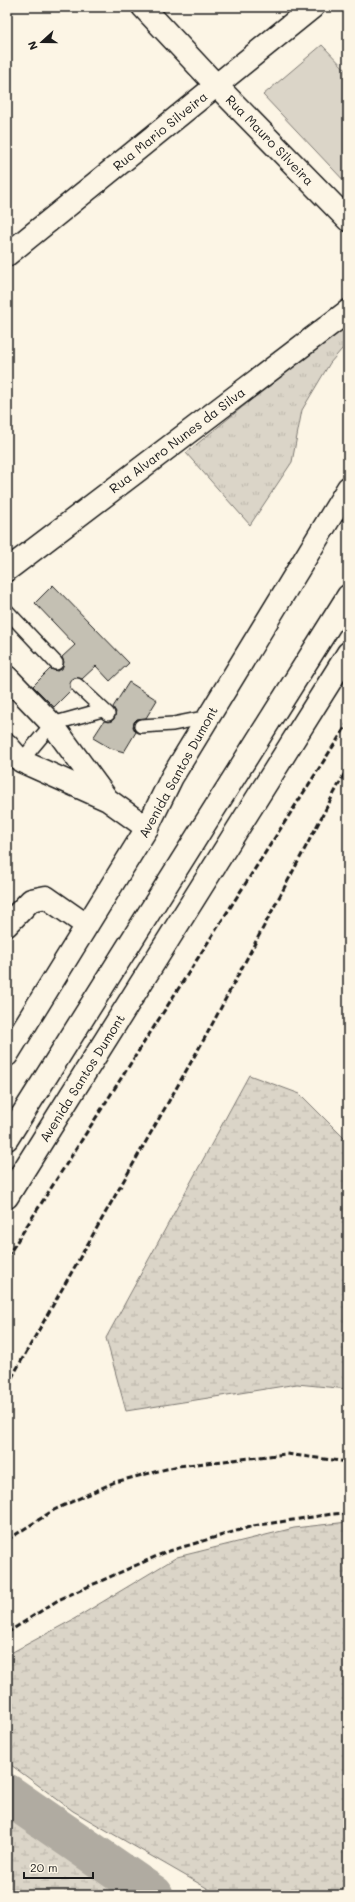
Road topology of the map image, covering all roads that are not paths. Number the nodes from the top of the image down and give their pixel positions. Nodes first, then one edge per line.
1 (143, 7) edge
2 (313, 7) edge
3 (216, 85) junction
4 (348, 220) edge
5 (7, 255) edge
6 (348, 311) edge
7 (348, 488) edge
8 (7, 570) edge
9 (348, 596) edge
10 (7, 611) edge
11 (348, 653) edge
12 (56, 663) dead end
13 (7, 677) edge
14 (77, 685) dead end
15 (208, 717) junction
16 (52, 724) junction
17 (141, 726) dead end
18 (14, 753) edge
19 (108, 800) junction
20 (147, 828) junction
21 (7, 925) edge
22 (86, 925) junction
23 (7, 1055) edge
24 (7, 1139) edge
25 (7, 1197) edge

1 - 3 main road, Rua Mauro Silveira
2 - 3 main road, Rua Mario Silveira
3 - 4 main road, Rua Mauro Silveira
3 - 5 main road, Rua Mario Silveira
6 - 8 main road, Rua Alvaro Nunes da Silva
7 - 15 main road, Avenida Santos Dumont
9 - 24 main road
10 - 12 lane
11 - 25 main road, Avenida Santos Dumont
13 - 16 main road
14 - 16 lane
15 - 17 lane
15 - 20 main road, Avenida Santos Dumont
16 - 18 lane
16 - 19 main road
18 - 19 main road
19 - 20 main road
20 - 22 main road, Avenida Santos Dumont
21 - 22 main road
22 - 23 main road, Avenida Santos Dumont

